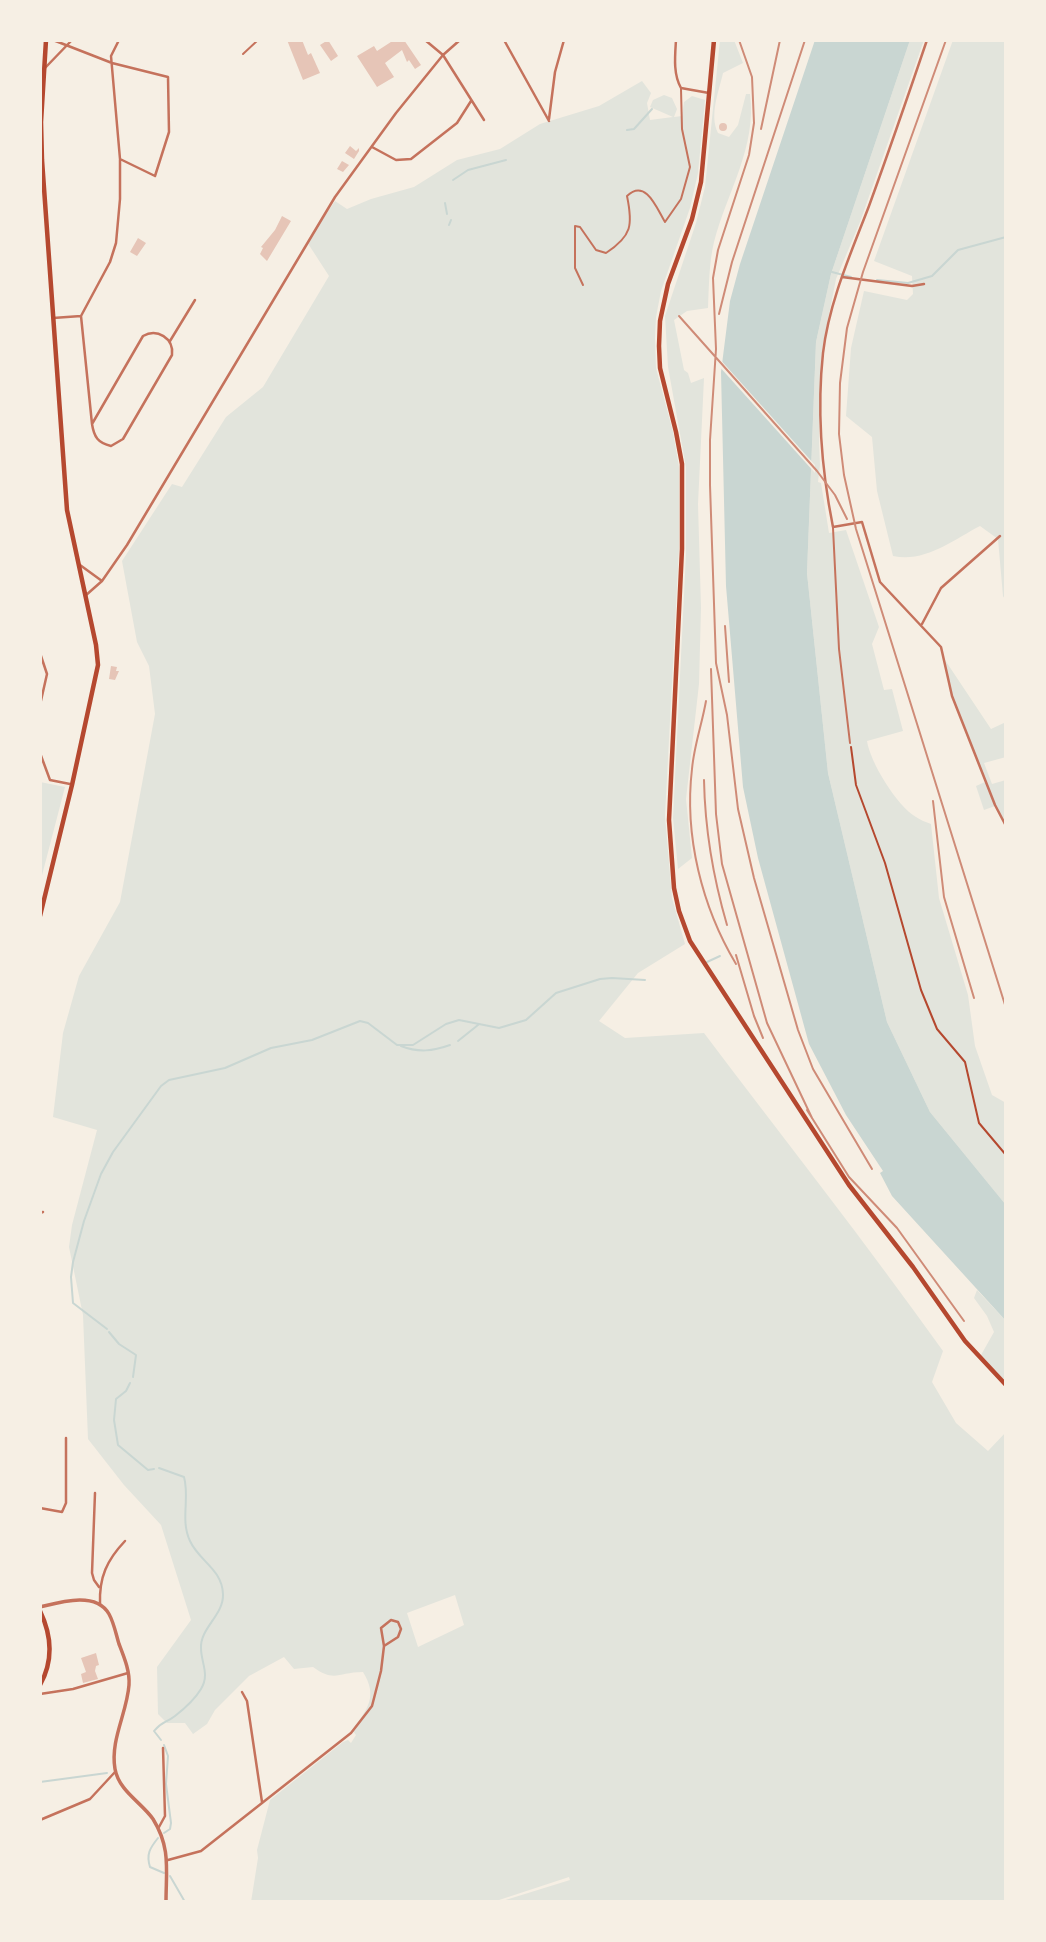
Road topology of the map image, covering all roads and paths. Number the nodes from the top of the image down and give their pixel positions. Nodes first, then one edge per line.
1 (46, 40) edge
2 (53, 40) edge
3 (72, 40) edge
4 (119, 40) edge
5 (258, 40) edge
6 (425, 40) edge
7 (460, 40) edge
8 (504, 40) edge
9 (564, 40) edge
10 (676, 40) edge
11 (714, 40) edge
12 (927, 40) edge
13 (68, 45) junction
14 (243, 54) dead end
15 (443, 55) junction
16 (112, 63) junction
17 (45, 68) junction
18 (681, 88) junction
19 (709, 93) junction
20 (471, 101) junction
21 (484, 120) dead end
22 (372, 147) junction
23 (120, 159) junction
24 (47, 241) junction
25 (40, 244) edge
26 (842, 276) junction
27 (924, 284) dead end
28 (583, 285) dead end
29 (195, 300) dead end
30 (81, 317) junction
31 (53, 318) junction
32 (170, 341) junction
33 (92, 424) junction
34 (832, 527) junction
35 (1000, 536) dead end
36 (78, 563) junction
37 (102, 581) junction
38 (85, 596) junction
39 (922, 624) junction
40 (40, 653) edge
41 (40, 705) edge
42 (850, 743) joint
43 (40, 753) edge
44 (72, 785) junction
45 (1006, 826) edge
46 (40, 916) edge
47 (1006, 1156) edge
48 (1006, 1385) edge
49 (66, 1438) dead end
50 (95, 1493) dead end
51 (40, 1508) edge
52 (125, 1541) dead end
53 (99, 1587) junction
54 (100, 1604) junction
55 (40, 1609) edge
56 (384, 1646) junction
57 (128, 1673) junction
58 (40, 1685) edge
59 (242, 1692) dead end
60 (40, 1694) edge
61 (163, 1748) dead end
62 (115, 1772) junction
63 (262, 1802) junction
64 (40, 1820) edge
65 (158, 1829) junction
66 (168, 1860) junction
67 (166, 1895) junction
68 (160, 1902) edge
69 (166, 1902) edge

1 - 17 main road
2 - 13 street
3 - 13 street
4 - 16 street
5 - 14 lane
6 - 15 street
7 - 15 street
8 - 9 street
10 - 18 street
11 - 19 main road
12 - 26 street
13 - 16 street
13 - 17 street
15 - 20 street
15 - 22 street
16 - 23 street
16 - 23 street
17 - 24 main road
18 - 19 street
18 - 28 lane
19 - 48 main road
20 - 21 street
20 - 22 street
22 - 37 street
23 - 30 street
24 - 25 street
24 - 31 main road
26 - 27 street
26 - 34 street
29 - 32 street
30 - 31 street
30 - 33 street
31 - 36 main road
32 - 33 street
32 - 33 street
34 - 39 street
34 - 42 lane
35 - 39 street
36 - 37 street
36 - 38 main road
37 - 38 street
38 - 44 main road
39 - 45 street
40 - 41 street
42 - 47 path
43 - 44 street
44 - 46 main road
49 - 51 street
50 - 53 street
52 - 53 street
53 - 54 street
54 - 55 street
54 - 57 street
55 - 58 main road
56 - 56 street
56 - 63 street
57 - 60 street
57 - 62 street
59 - 63 street
61 - 65 street
62 - 64 street
62 - 65 street
63 - 66 street
65 - 66 street
66 - 67 street
67 - 68 street
67 - 69 street

